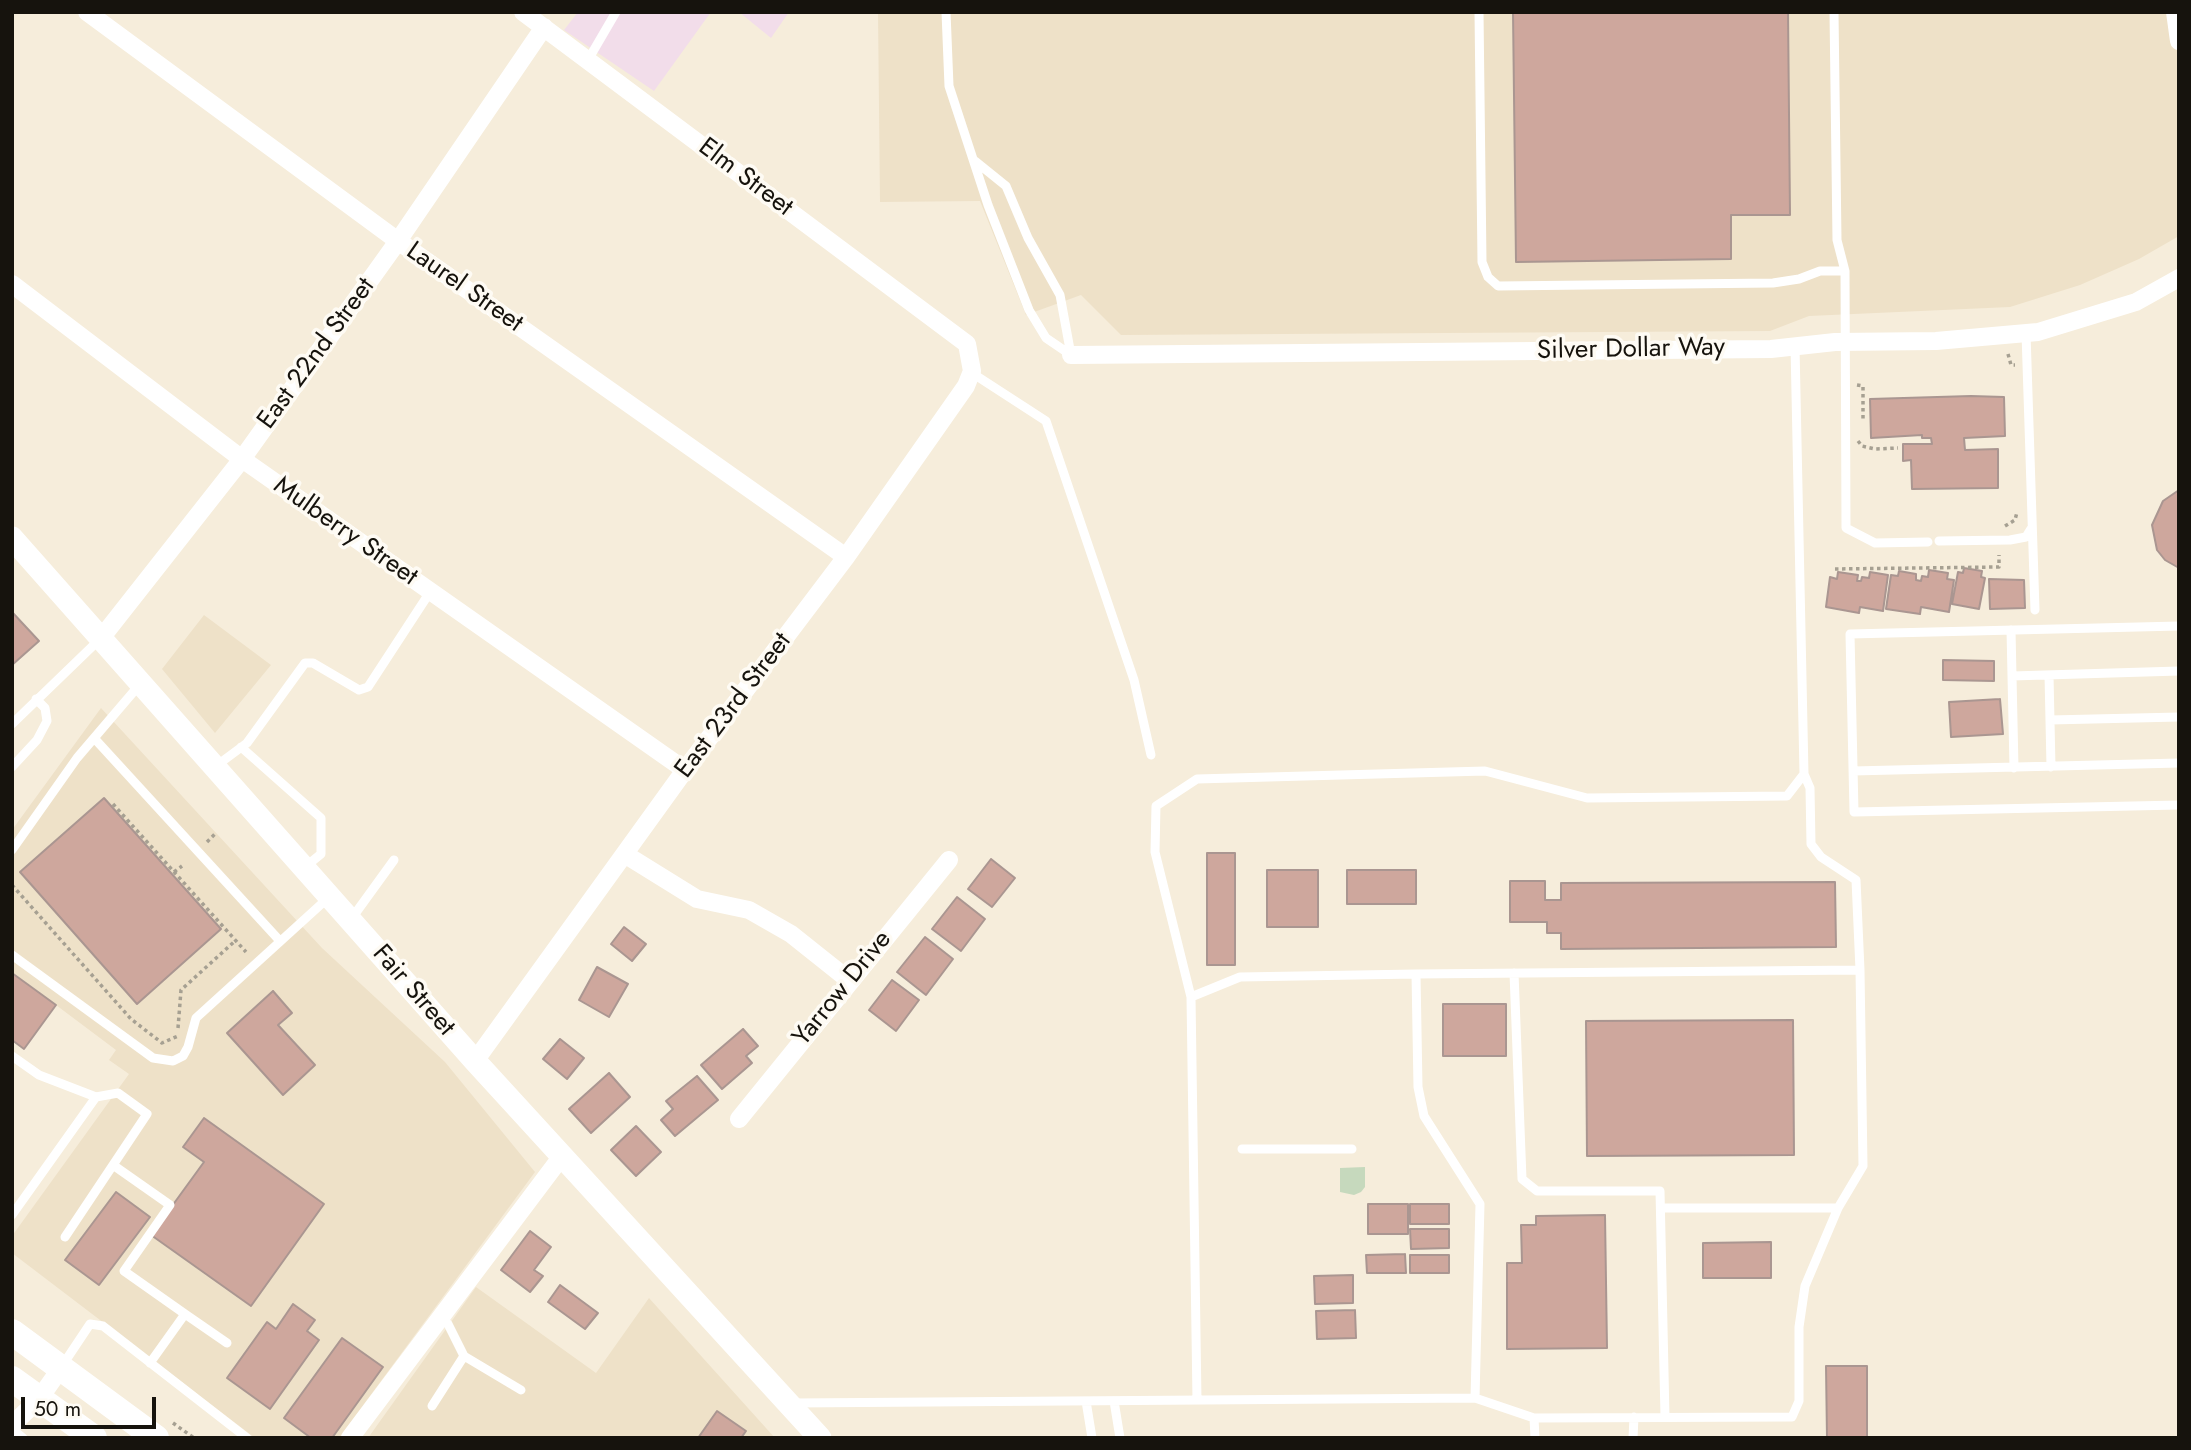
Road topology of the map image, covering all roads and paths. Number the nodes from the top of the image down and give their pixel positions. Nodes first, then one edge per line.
1 (87, 12) edge
2 (616, 12) edge
3 (946, 12) edge
4 (1479, 12) edge
5 (1834, 12) edge
6 (2175, 12) edge
7 (537, 18) edge
8 (2179, 41) edge
9 (588, 60) junction
10 (975, 161) junction
11 (398, 241) junction
12 (1845, 271) junction
13 (2179, 278) edge
14 (12, 284) edge
15 (2026, 333) junction
16 (1845, 342) junction
17 (1795, 346) junction
18 (1071, 355) junction
19 (972, 373) junction
20 (1858, 373) dead end
21 (1863, 419) dead end
22 (1856, 438) dead end
23 (1898, 448) dead end
24 (242, 459) junction
25 (2017, 506) dead end
26 (2032, 527) junction
27 (1999, 528) dead end
28 (12, 538) edge
29 (1938, 541) dead end
30 (1928, 542) dead end
31 (1999, 555) dead end
32 (846, 557) junction
33 (1835, 569) dead end
34 (430, 592) junction
35 (2035, 610) dead end
36 (2179, 626) edge
37 (2011, 630) junction
38 (102, 637) junction
39 (2179, 671) edge
40 (2049, 675) junction
41 (2012, 676) junction
42 (142, 682) junction
43 (36, 699) junction
44 (2179, 717) edge
45 (2050, 720) junction
46 (12, 724) edge
47 (94, 738) junction
48 (241, 747) junction
49 (1151, 755) dead end
50 (2179, 763) edge
51 (216, 766) junction
52 (12, 767) edge
53 (2050, 767) junction
54 (2014, 768) junction
55 (685, 770) junction
56 (1853, 771) junction
57 (1804, 774) junction
58 (113, 804) dead end
59 (2179, 805) edge
60 (215, 834) dead end
61 (203, 846) dead end
62 (12, 850) edge
63 (626, 855) junction
64 (394, 860) dead end
65 (949, 860) dead end
66 (181, 866) dead end
67 (305, 867) junction
68 (174, 872) junction
69 (12, 885) edge
70 (330, 896) junction
71 (351, 920) junction
72 (235, 941) junction
73 (280, 941) junction
74 (246, 953) dead end
75 (12, 956) edge
76 (1860, 970) junction
77 (1514, 973) junction
78 (1416, 974) junction
79 (850, 981) junction
80 (1191, 997) junction
81 (12, 1056) edge
82 (475, 1062) junction
83 (96, 1097) junction
84 (739, 1119) dead end
85 (1242, 1149) dead end
86 (1352, 1149) dead end
87 (562, 1156) junction
88 (113, 1165) junction
89 (1661, 1208) junction
90 (1838, 1208) junction
91 (12, 1215) edge
92 (65, 1237) dead end
93 (185, 1314) junction
94 (439, 1318) junction
95 (12, 1332) edge
96 (228, 1343) dead end
97 (464, 1356) junction
98 (150, 1363) junction
99 (61, 1368) junction
100 (12, 1379) edge
101 (521, 1390) dead end
102 (1475, 1398) junction
103 (39, 1399) junction
104 (1196, 1400) junction
105 (1086, 1401) junction
106 (1114, 1401) junction
107 (789, 1403) junction
108 (432, 1406) dead end
109 (1634, 1417) junction
110 (1665, 1417) junction
111 (1534, 1418) junction
112 (12, 1427) edge
113 (23, 1438) edge
114 (93, 1438) edge
115 (156, 1438) edge
116 (247, 1438) edge
117 (350, 1438) edge
118 (820, 1438) edge
119 (1092, 1438) edge
120 (1120, 1438) edge
121 (1535, 1438) edge
122 (1633, 1438) edge

1 - 11 street, Laurel Street
2 - 9 lane
3 - 10 lane
4 - 12 lane
5 - 12 lane
6 - 8 street
7 - 9 street, Elm Street
7 - 11 street, East 22nd Street
9 - 19 street, Elm Street
10 - 18 lane
10 - 18 lane
11 - 24 street, East 22nd Street
11 - 32 street, Laurel Street
12 - 16 lane
13 - 15 street, Silver Dollar Way
14 - 24 street, Mulberry Street
15 - 16 street, Silver Dollar Way
15 - 26 lane
16 - 17 street, Silver Dollar Way
16 - 30 lane
17 - 18 street, Silver Dollar Way
17 - 57 lane
19 - 32 street, East 23rd Street
19 - 49 lane
20 - 21 path
22 - 23 path
24 - 34 street, Mulberry Street
24 - 38 street, East 22nd Street
25 - 27 path
26 - 29 lane
26 - 35 lane
28 - 38 street, Fair Street
31 - 33 path
32 - 55 street, East 23rd Street
34 - 48 lane
34 - 55 street, Mulberry Street
36 - 37 lane
37 - 41 lane
37 - 56 lane
38 - 42 street, Fair Street
38 - 43 lane
39 - 40 lane
40 - 41 lane
40 - 45 lane
41 - 54 lane
42 - 47 lane
42 - 51 street, Fair Street
43 - 46 lane
43 - 52 lane
44 - 45 lane
45 - 53 lane
47 - 62 lane
47 - 73 lane
48 - 51 lane
48 - 67 lane
50 - 53 lane
51 - 67 street, Fair Street
53 - 54 lane
54 - 56 lane
55 - 63 street, East 23rd Street
56 - 59 lane
57 - 76 lane
57 - 80 lane
58 - 68 path
60 - 61 path
63 - 79 street
63 - 82 street, East 23rd Street
64 - 71 lane
65 - 79 street, Yarrow Drive
66 - 68 path
67 - 70 street, Fair Street
68 - 72 path
69 - 72 path
70 - 71 street, Fair Street
70 - 73 lane
71 - 82 street, Fair Street
72 - 74 path
73 - 75 lane
76 - 77 lane
76 - 90 lane
77 - 78 lane
77 - 89 lane
78 - 80 lane
78 - 102 lane
79 - 84 street, Yarrow Drive
80 - 104 lane
81 - 83 lane
82 - 87 street, Fair Street
83 - 88 lane
83 - 91 lane
85 - 86 lane
87 - 94 street
87 - 107 street, Fair Street
88 - 92 lane
88 - 93 lane
89 - 90 lane
89 - 110 lane
90 - 110 lane
93 - 96 lane
93 - 98 lane
94 - 97 lane
94 - 117 street
95 - 99 main road
97 - 101 lane
97 - 108 lane
98 - 99 lane
98 - 116 lane
99 - 103 street
99 - 115 main road
100 - 103 main road
102 - 104 lane
102 - 111 lane
103 - 112 street
103 - 114 main road
104 - 106 lane
105 - 106 lane
105 - 107 lane
105 - 119 lane
106 - 120 lane
107 - 118 street, Fair Street
109 - 110 lane
109 - 111 lane
109 - 122 lane
111 - 121 lane
112 - 113 lane

